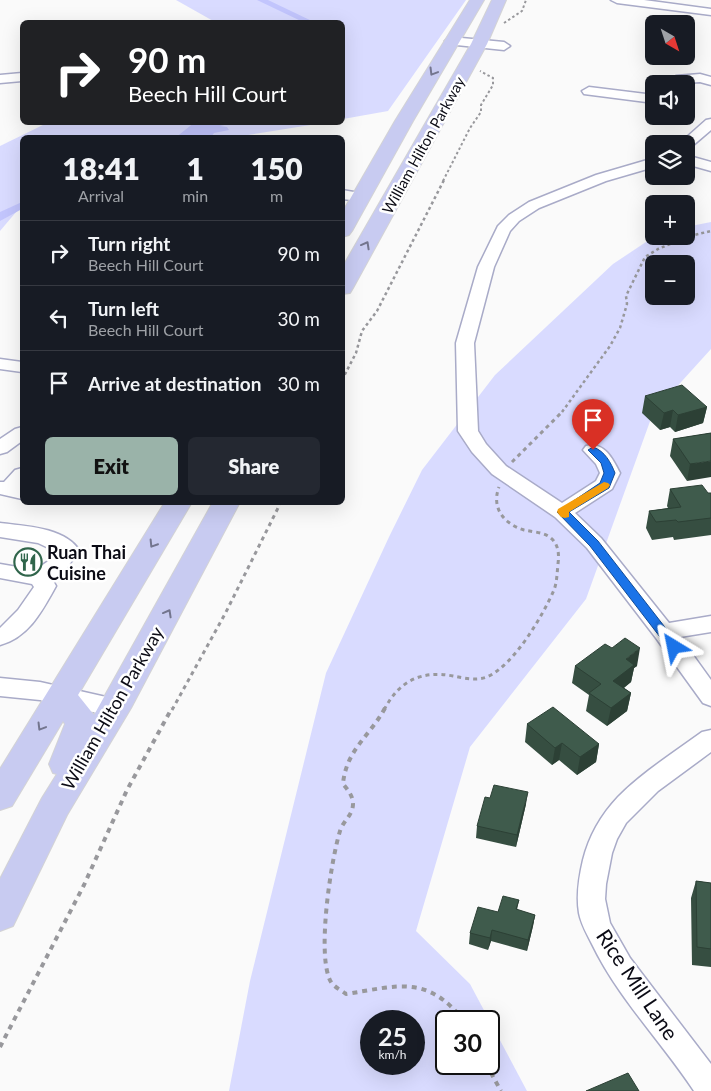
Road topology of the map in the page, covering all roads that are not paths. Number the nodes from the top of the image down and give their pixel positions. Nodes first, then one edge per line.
1 (477, 0) edge
2 (500, 0) edge
3 (617, 0) edge
4 (701, 0) edge
5 (711, 1) edge
6 (711, 12) edge
7 (451, 41) junction
8 (484, 44) junction
9 (504, 46) dead end
10 (20, 77) edge
11 (695, 78) edge
12 (0, 79) edge
13 (711, 81) edge
14 (589, 91) dead end
15 (645, 98) edge
16 (711, 123) edge
17 (695, 136) edge
18 (695, 162) edge
19 (645, 165) edge
20 (711, 167) edge
21 (345, 194) edge
22 (361, 197) junction
23 (345, 226) edge
24 (345, 283) edge
25 (0, 364) edge
26 (20, 367) edge
27 (593, 450) dead end
28 (20, 477) edge
29 (10, 490) edge
30 (177, 505) edge
31 (225, 505) edge
32 (562, 512) junction
33 (0, 530) edge
34 (0, 571) edge
35 (38, 577) junction
36 (711, 624) edge
37 (664, 632) junction
38 (0, 637) edge
39 (0, 687) edge
40 (60, 696) junction
41 (711, 697) edge
42 (115, 708) junction
43 (711, 739) edge
44 (0, 797) edge
45 (6, 902) edge
46 (711, 1090) edge

1 - 7 highway, William Hilton Parkway
2 - 8 highway, William Hilton Parkway
3 - 6 street
4 - 5 street
7 - 8 street
7 -> 22 highway, William Hilton Parkway
8 - 9 street
24 -> 8 highway, William Hilton Parkway
10 - 12 street
11 - 13 street
14 - 15 street
16 - 17 street
18 - 20 street
19 - 32 street
21 - 22 street
22 - 23 highway, William Hilton Parkway
25 - 26 street
27 - 32 street
28 - 29 street
30 -> 40 highway
42 -> 31 highway, William Hilton Parkway
32 - 37 street
33 - 35 street
34 - 35 street
35 - 38 street
36 - 37 street
37 - 41 street
39 - 40 street
40 - 42 street
40 -> 44 highway
40 - 45 highway
42 - 45 highway, William Hilton Parkway
43 - 46 street, Rice Mill Lane

